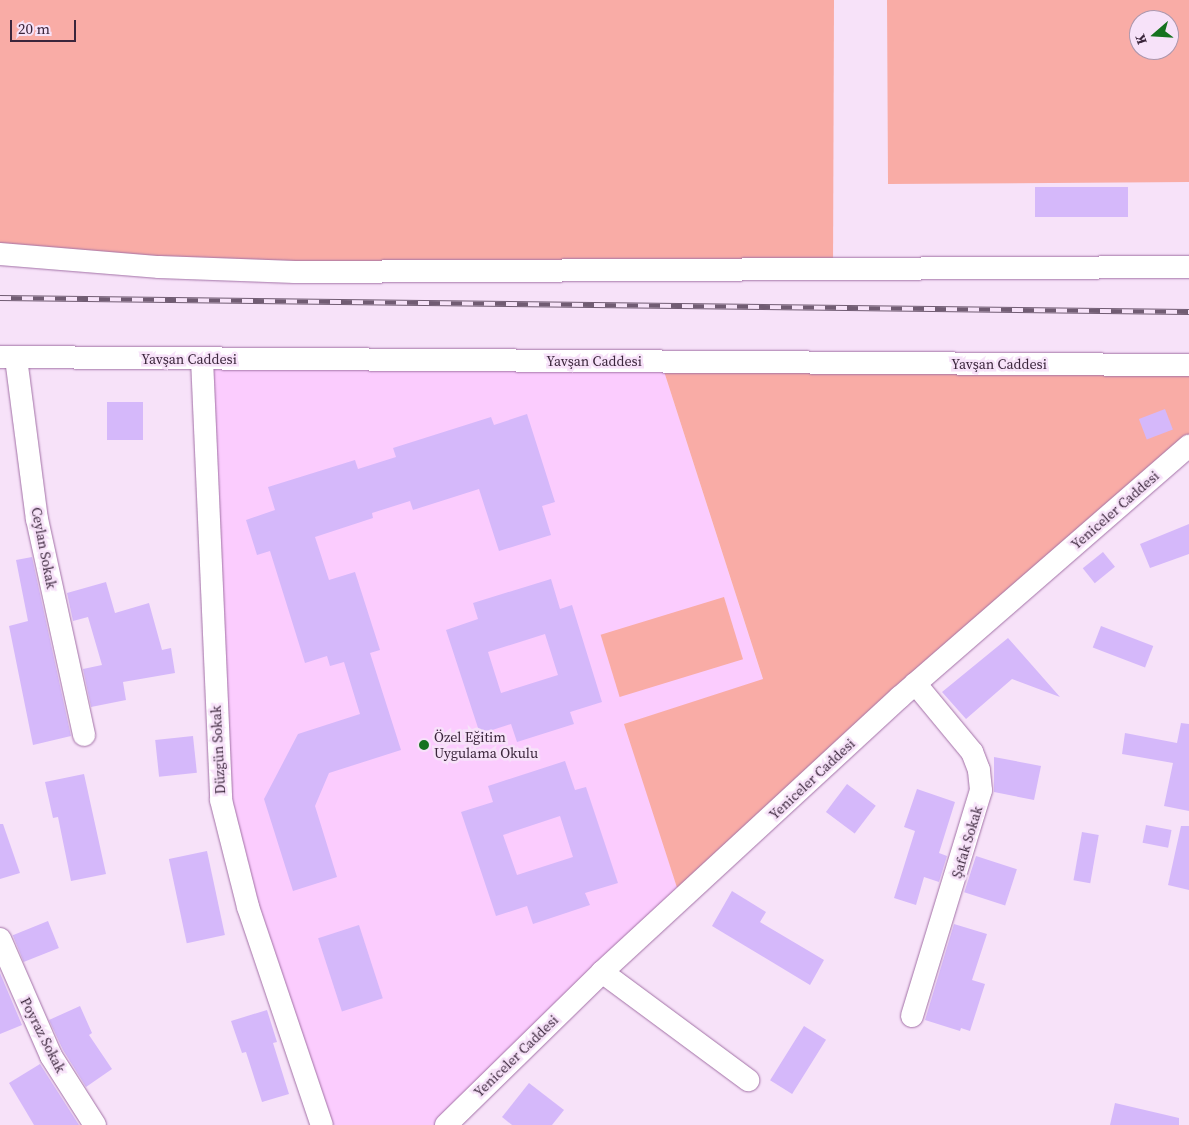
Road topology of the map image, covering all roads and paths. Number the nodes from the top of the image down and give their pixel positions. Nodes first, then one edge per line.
1 (0, 254) edge
2 (1189, 267) edge
3 (8, 358) edge
4 (202, 359) junction
5 (1189, 365) edge
6 (1189, 446) edge
7 (916, 683) junction
8 (84, 736) dead end
9 (0, 939) edge
10 (602, 972) junction
11 (912, 1016) dead end
12 (748, 1080) dead end
13 (94, 1125) edge
14 (322, 1125) edge
15 (446, 1125) edge

1 - 2 street
3 - 4 street, Yavşan Caddesi
3 - 8 street, Ceylan Sokak
4 - 5 street, Yavşan Caddesi
4 - 14 street, Düzgün Sokak
6 - 7 street, Yeniceler Caddesi
7 - 10 street, Yeniceler Caddesi
7 - 11 street, Şafak Sokak
9 - 13 street, Poyraz Sokak
10 - 12 street
10 - 15 street, Yeniceler Caddesi

